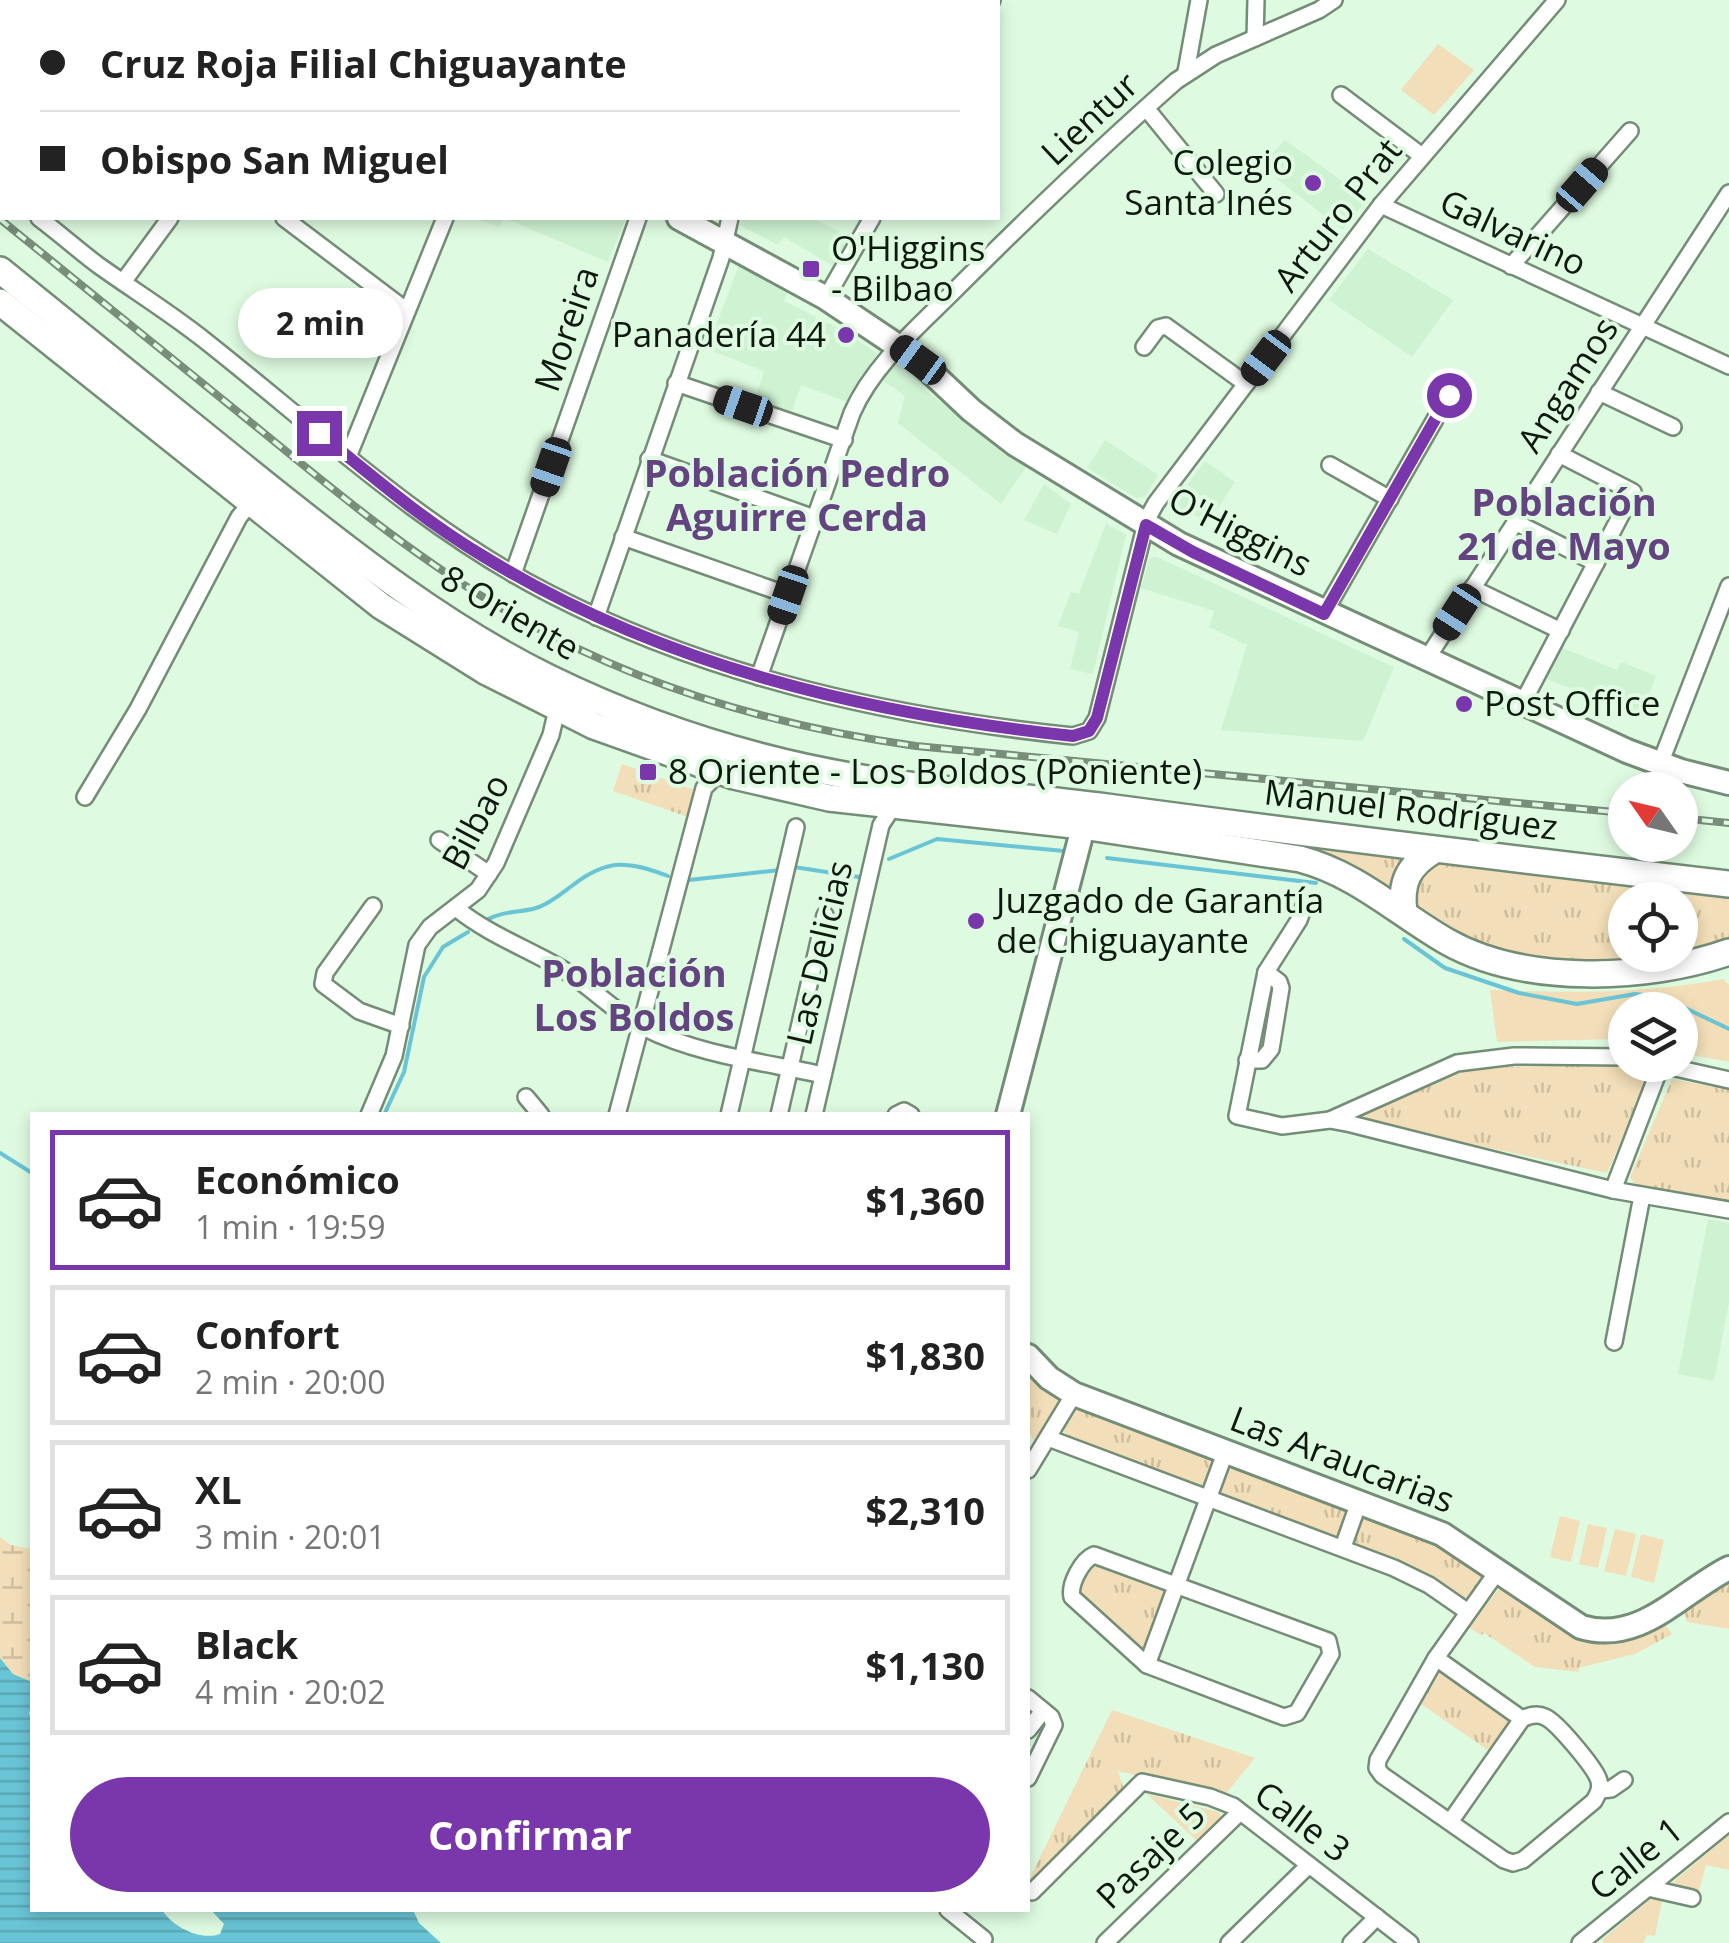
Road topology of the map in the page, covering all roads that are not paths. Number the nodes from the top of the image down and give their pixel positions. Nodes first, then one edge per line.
1 (1200, 0) edge
2 (1256, 0) edge
3 (1334, 0) edge
4 (1556, 0) edge
5 (1255, 38) junction
6 (1186, 72) junction
7 (1341, 95) dead end
8 (1146, 108) junction
9 (1630, 131) dead end
10 (1422, 156) junction
11 (1729, 193) edge
12 (1216, 194) dead end
13 (1381, 205) junction
14 (42, 220) edge
15 (169, 220) edge
16 (287, 220) edge
17 (444, 220) edge
18 (637, 220) edge
19 (682, 220) edge
20 (730, 220) edge
21 (871, 220) edge
22 (724, 242) junction
23 (1511, 266) junction
24 (0, 270) edge
25 (123, 282) junction
26 (826, 298) junction
27 (0, 302) edge
28 (407, 312) junction
29 (1642, 326) junction
30 (1144, 347) dead end
31 (908, 353) junction
32 (1729, 366) edge
33 (676, 383) junction
34 (1246, 384) junction
35 (1600, 392) junction
36 (1449, 395) dead end
37 (1672, 427) dead end
38 (844, 440) junction
39 (1559, 454) junction
40 (348, 456) junction
41 (649, 459) junction
42 (1330, 465) dead end
43 (1390, 499) junction
44 (250, 504) junction
45 (816, 519) junction
46 (1515, 522) junction
47 (1146, 525) junction
48 (623, 537) junction
49 (1596, 563) junction
50 (514, 574) junction
51 (1729, 586) edge
52 (1472, 588) junction
53 (788, 595) junction
54 (1324, 614) junction
55 (596, 617) junction
56 (1561, 631) junction
57 (1426, 660) junction
58 (548, 677) junction
59 (759, 677) junction
60 (1522, 704) junction
61 (557, 710) junction
62 (751, 754) junction
63 (1660, 764) junction
64 (720, 772) junction
65 (1729, 782) edge
66 (85, 797) dead end
67 (892, 808) junction
68 (1083, 815) junction
69 (796, 827) dead end
70 (440, 840) dead end
71 (1433, 851) junction
72 (489, 874) junction
73 (1729, 884) edge
74 (1305, 903) dead end
75 (373, 906) dead end
76 (457, 908) junction
77 (1404, 912) junction
78 (825, 915) dead end
79 (1729, 952) edge
80 (1702, 961) junction
81 (1729, 970) edge
82 (401, 1026) junction
83 (640, 1026) junction
84 (1608, 1055) edge
85 (742, 1056) junction
86 (790, 1067) junction
87 (1698, 1073) edge
88 (823, 1074) junction
89 (1729, 1080) edge
90 (1655, 1082) edge
91 (526, 1097) dead end
92 (370, 1112) edge
93 (538, 1112) edge
94 (618, 1112) edge
95 (729, 1112) edge
96 (780, 1112) edge
97 (815, 1112) edge
98 (1009, 1112) edge
99 (1330, 1120) junction
100 (1613, 1190) junction
101 (1642, 1196) junction
102 (1729, 1210) edge
103 (1614, 1342) dead end
104 (1030, 1358) edge
105 (1074, 1394) junction
106 (1048, 1438) junction
107 (1226, 1453) junction
108 (1030, 1467) edge
109 (1209, 1499) junction
110 (1359, 1502) junction
111 (1343, 1548) junction
112 (1729, 1568) edge
113 (1498, 1572) junction
114 (1177, 1585) junction
115 (1468, 1612) junction
116 (1436, 1658) junction
117 (1147, 1666) junction
118 (1030, 1700) edge
119 (1043, 1711) junction
120 (1522, 1719) junction
121 (1030, 1727) edge
122 (1030, 1774) edge
123 (1624, 1780) dead end
124 (1600, 1790) junction
125 (1240, 1812) junction
126 (1450, 1822) junction
127 (1729, 1822) edge
128 (1310, 1865) junction
129 (1648, 1888) junction
130 (1032, 1892) dead end
131 (1692, 1898) dead end
132 (954, 1912) edge
133 (1377, 1917) junction
134 (984, 1940) dead end
135 (1105, 1943) edge
136 (1229, 1943) edge
137 (1350, 1943) edge
138 (1410, 1943) edge
139 (1580, 1943) edge

1 - 6 street, Lientur
2 - 5 street
3 - 5 street
4 - 10 street, Arturo Prat
5 - 6 street
6 - 8 street, Lientur
7 - 10 street
8 - 12 street
8 - 31 street, Lientur
9 - 23 street
10 - 13 street, Arturo Prat
11 - 29 street, Angamos
13 - 23 street, Galvarino
13 - 34 street, Arturo Prat
14 - 25 street
15 - 25 street
16 - 28 street
17 - 28 street
18 - 50 street, Moreira
19 - 22 main road, O'Higgins
20 - 22 street
21 - 26 street
22 - 26 main road, O'Higgins
22 - 33 street
23 - 29 street, Galvarino
24 - 58 main road, 8 Oriente
25 - 40 street
26 - 31 main road, O'Higgins
27 - 44 main road, 8 Oriente
28 - 40 street
29 - 32 street, Galvarino
29 - 35 street, Angamos
30 - 34 street
31 - 38 street, Lientur
31 - 47 main road, O'Higgins
33 - 38 street
33 - 41 street
34 - 47 street, Arturo Prat
35 - 37 street
35 - 39 street, Angamos
36 - 43 street
38 - 45 street, Lientur
39 - 46 street, Angamos
39 - 49 street
40 - 50 street
41 - 45 street
41 - 48 street
42 - 43 street
43 - 54 street
44 - 61 main road, 8 Oriente
44 - 66 street
45 - 53 street, Lientur
46 - 49 street
46 - 52 street, Angamos
47 - 54 main road, O'Higgins
47 - 59 street, Arturo Prat
48 - 53 street
48 - 55 street
49 - 56 street
50 - 55 street
51 - 63 street
52 - 56 street
52 - 57 street, Angamos
53 - 59 street, Lientur
54 - 57 main road, O'Higgins
55 - 59 street
56 - 60 street
57 - 60 main road, O'Higgins
58 - 61 main road
58 - 62 main road, 8 Oriente
60 - 63 main road, O'Higgins
61 - 64 main road, 8 Oriente
61 - 72 street, Bilbao
62 - 64 main road
62 - 68 main road, 8 Oriente
63 - 65 main road, O'Higgins
64 - 67 main road, 8 Oriente
64 - 83 street
67 - 68 main road, 8 Oriente
67 - 88 street, Las Delicias
68 - 71 main road, Manuel Rodríguez
68 - 77 main road, Manuel Rodríguez
68 - 98 main road
69 - 85 street
70 - 72 street
71 - 73 main road, Manuel Rodríguez
71 - 77 main road
72 - 76 street, Bilbao
74 - 99 street
75 - 82 street
76 - 82 street, Bilbao
76 - 83 street
77 - 80 main road, Manuel Rodríguez
78 - 86 street
79 - 80 main road, Manuel Rodríguez
80 - 81 main road
82 - 92 street, Bilbao
83 - 85 street
83 - 94 street
84 - 99 street
85 - 86 street
85 - 95 street
86 - 88 street
86 - 96 street
87 - 89 street
88 - 97 street, Las Delicias
90 - 100 street
91 - 93 street
99 - 100 street
100 - 101 street
101 - 102 street
101 - 103 street
104 - 105 main road, Las Araucarias
105 - 106 street
105 - 107 main road, Las Araucarias
106 - 108 street
106 - 109 street
107 - 109 street
107 - 110 main road, Las Araucarias
109 - 111 street
109 - 114 street
110 - 111 street
110 - 113 main road, Las Araucarias
111 - 115 street
112 - 113 main road, Las Araucarias
113 - 115 street
114 - 117 street
114 - 117 street
114 - 117 street
115 - 116 street
116 - 120 street
116 - 126 street
118 - 119 street
119 - 121 street
119 - 122 street
120 - 124 street
120 - 126 street
123 - 124 street
124 - 126 street
125 - 128 street, Calle 3
125 - 130 street, Calle 3
125 - 135 street, Pasaje 5
127 - 129 street, Calle 1
128 - 133 street, Calle 3
128 - 136 street
129 - 131 street
129 - 139 street, Calle 1
132 - 134 street
133 - 137 street
133 - 138 street, Calle 3

